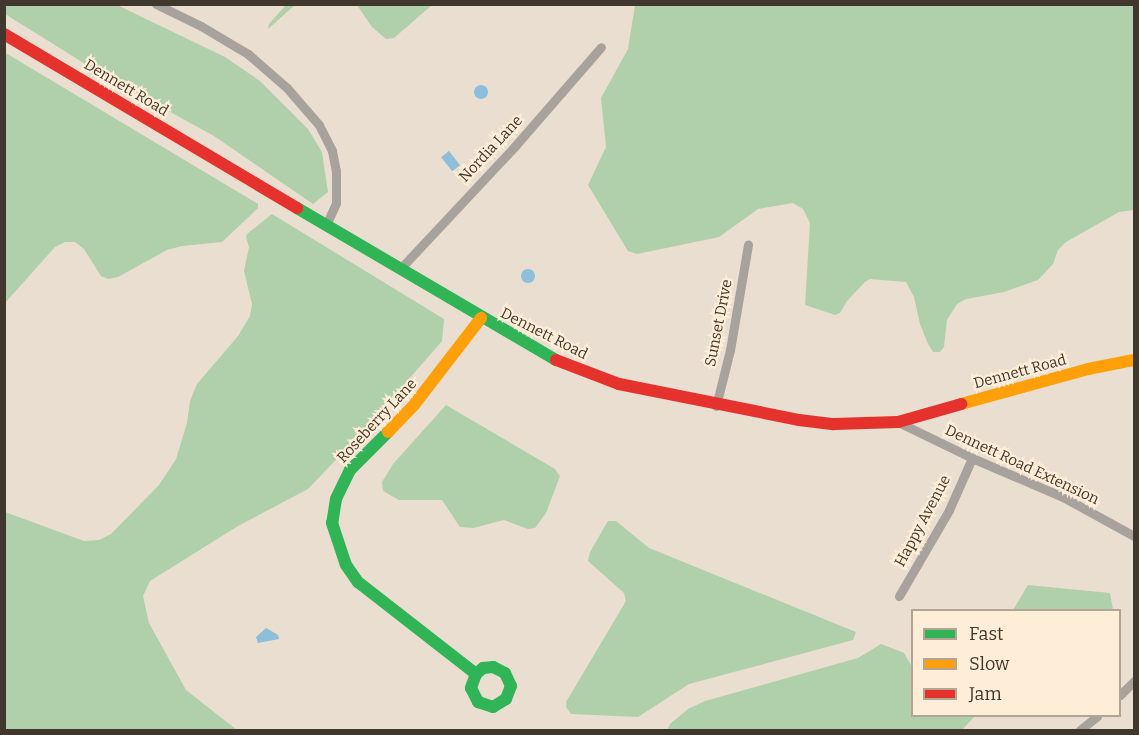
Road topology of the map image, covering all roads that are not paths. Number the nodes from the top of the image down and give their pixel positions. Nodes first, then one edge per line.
1 (156, 4) edge
2 (4, 34) edge
3 (601, 47) dead end
4 (326, 225) junction
5 (748, 245) dead end
6 (400, 269) junction
7 (481, 318) junction
8 (1134, 360) edge
9 (716, 406) junction
10 (898, 422) junction
11 (972, 458) junction
12 (1134, 536) edge
13 (899, 596) dead end
14 (476, 674) dead end
15 (1134, 681) edge
16 (1121, 693) edge
17 (1096, 717) edge
18 (1080, 730) edge

1 - 4 street
2 - 4 street, Dennett Road
3 - 6 street, Nordia Lane
4 - 6 street, Dennett Road
5 - 9 street, Sunset Drive
6 - 7 street, Dennett Road
7 - 9 street, Dennett Road
7 - 14 street, Roseberry Lane
8 - 10 street, Dennett Road
9 - 10 street, Dennett Road
10 - 11 street, Dennett Road Extension
11 - 12 street, Dennett Road Extension
11 - 13 street, Happy Avenue
15 - 16 street
17 - 18 street

